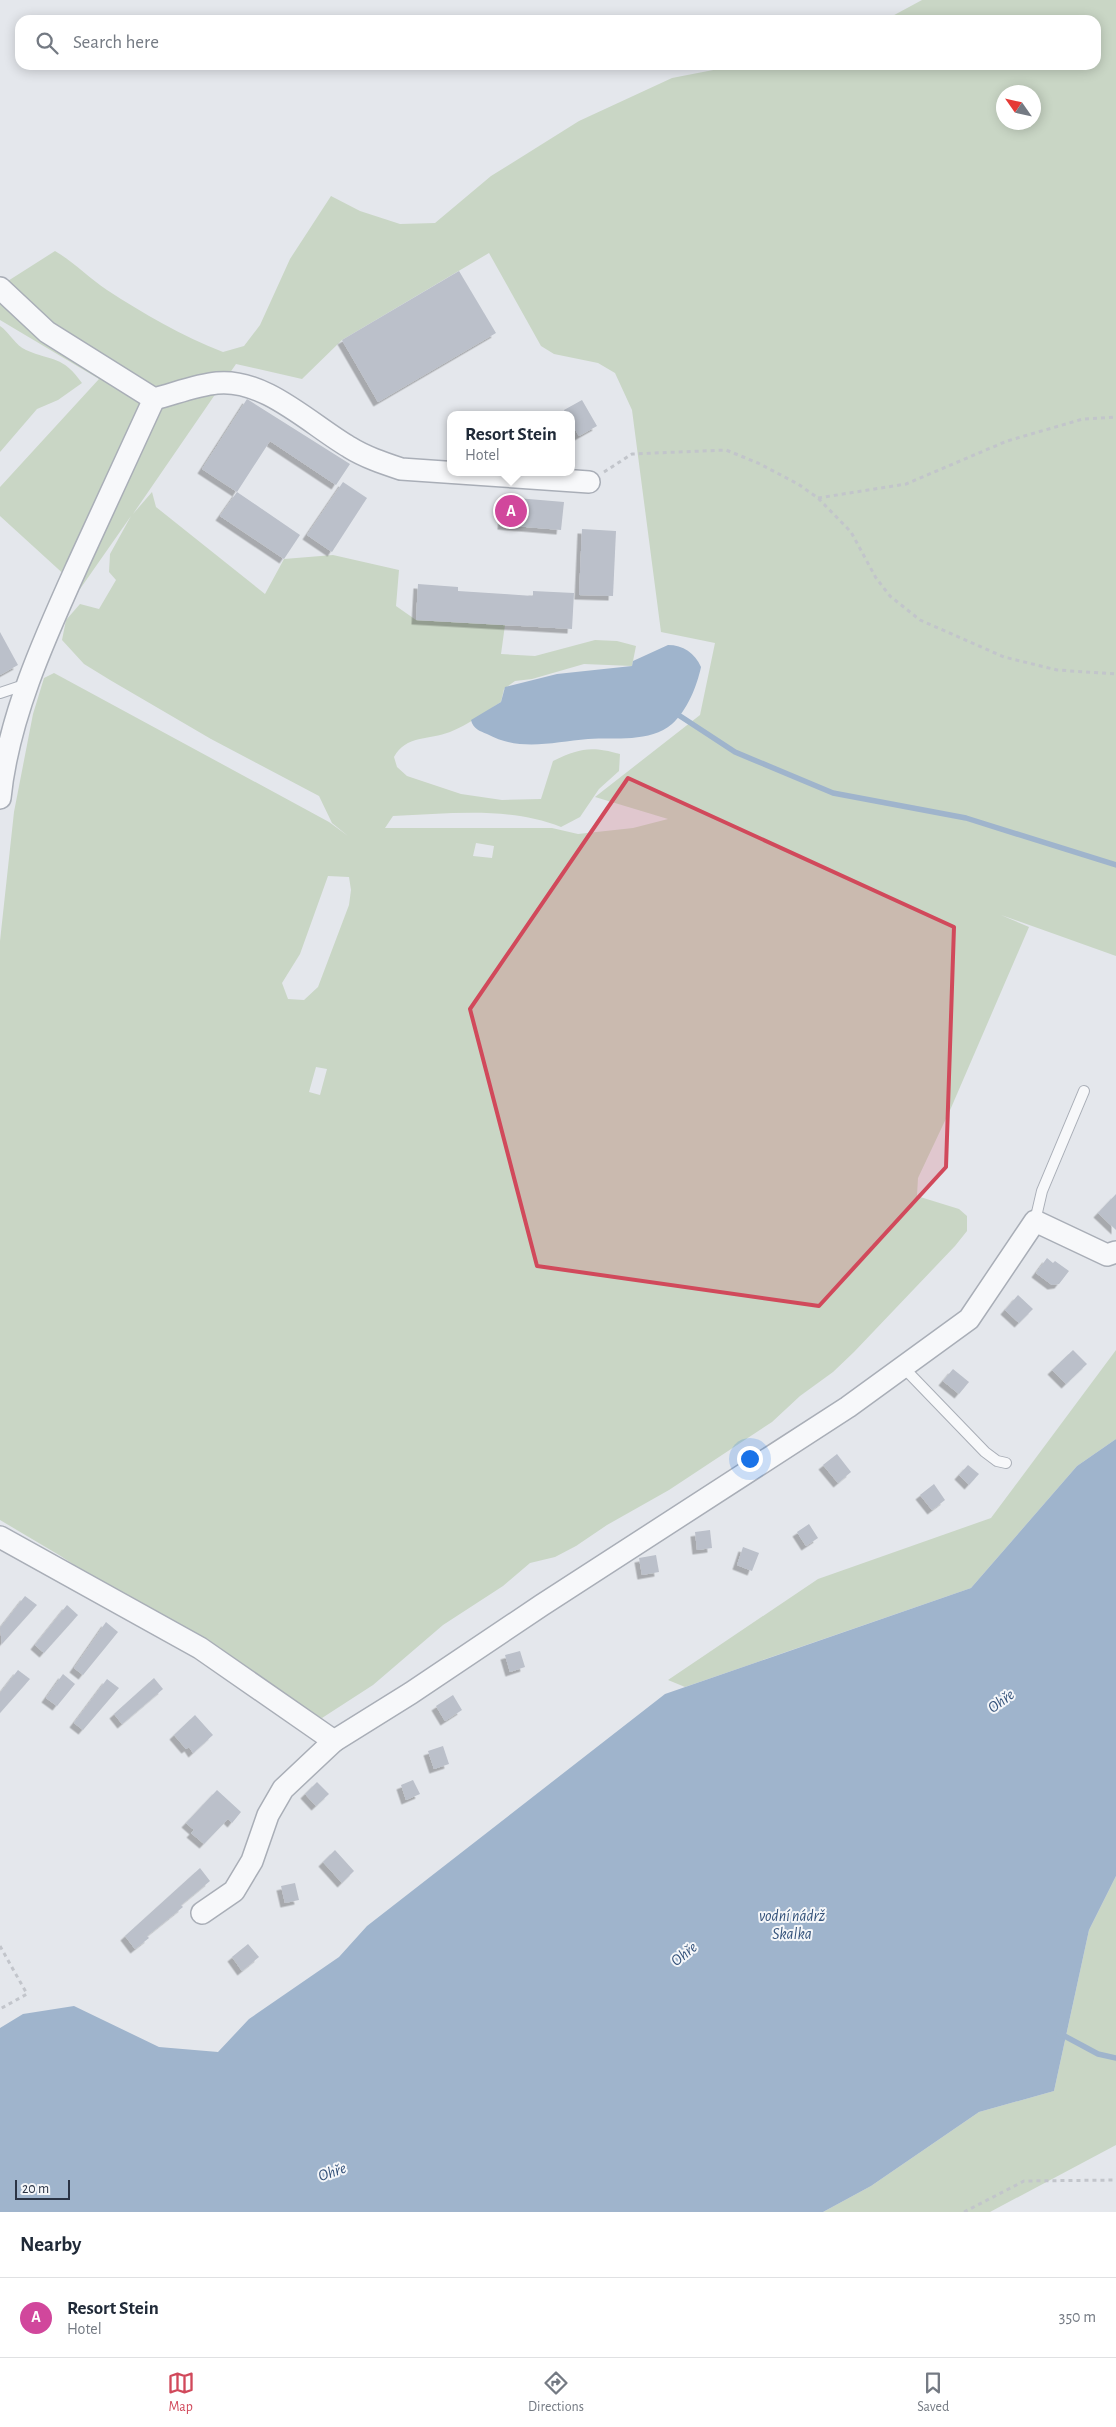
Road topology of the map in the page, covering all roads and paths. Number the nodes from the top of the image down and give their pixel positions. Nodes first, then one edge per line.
1 (0, 288) edge
2 (154, 399) junction
3 (1116, 417) edge
4 (447, 472) edge
5 (502, 476) edge
6 (589, 482) joint
7 (818, 498) junction
8 (1116, 674) edge
9 (28, 683) junction
10 (0, 693) edge
11 (0, 798) edge
12 (1084, 1091) dead end
13 (1036, 1221) junction
14 (1116, 1252) edge
15 (903, 1367) junction
16 (1006, 1463) dead end
17 (0, 1536) edge
18 (334, 1741) junction
19 (202, 1913) dead end
20 (0, 1946) edge
21 (0, 2009) edge
22 (1116, 2180) edge
23 (964, 2212) edge

1 - 2 street
2 - 4 street
2 - 9 street
3 - 7 path
5 - 6 street
6 - 7 path
7 - 8 path
9 - 10 lane
9 - 11 street
12 - 13 lane
13 - 14 street
13 - 15 street
15 - 16 lane
15 - 18 street
17 - 18 street
18 - 19 street
20 - 21 path
22 - 23 path

